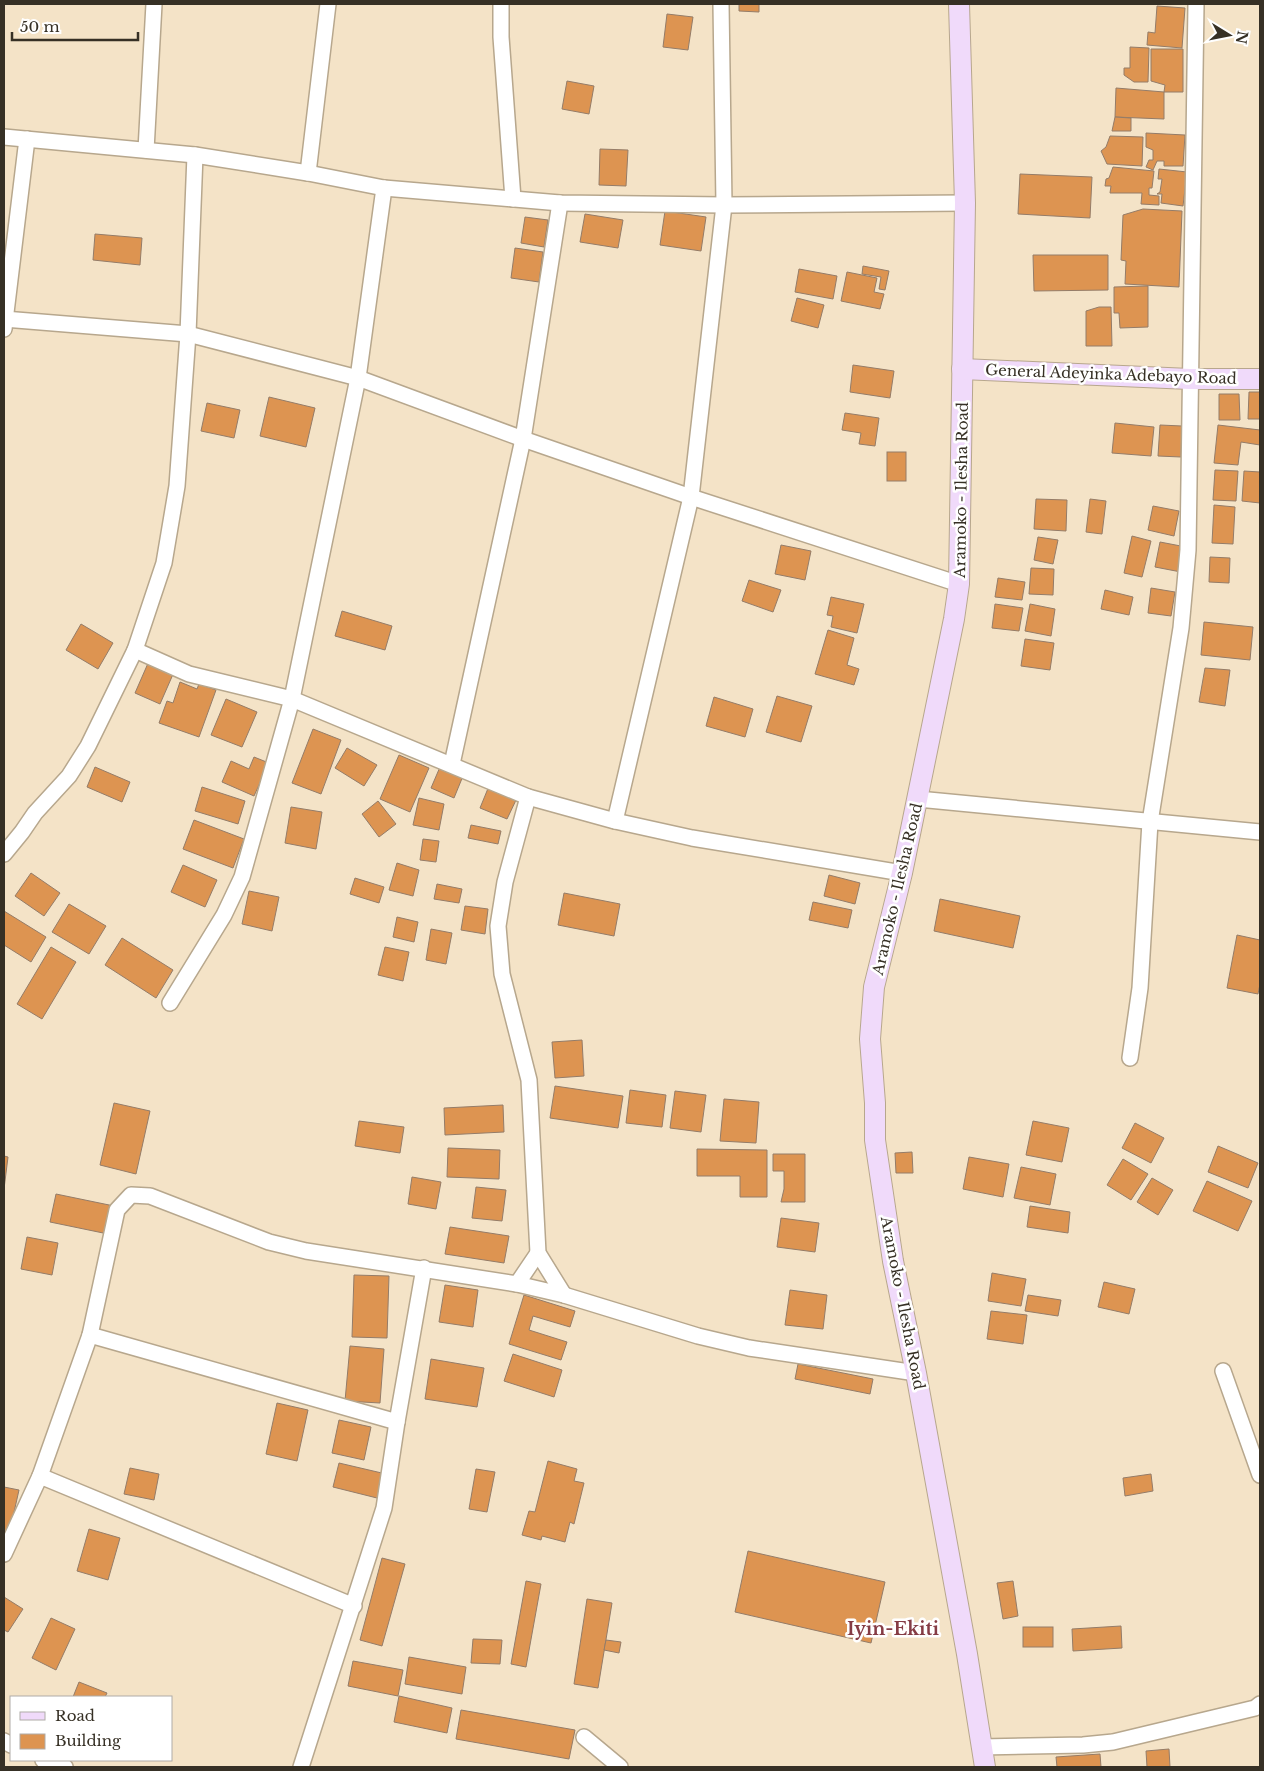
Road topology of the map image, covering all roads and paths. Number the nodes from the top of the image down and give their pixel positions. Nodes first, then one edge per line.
1 (154, 4) edge
2 (328, 4) edge
3 (501, 4) edge
4 (721, 4) edge
5 (958, 4) edge
6 (1196, 4) edge
7 (4, 137) edge
8 (27, 139) junction
9 (146, 150) junction
10 (195, 155) junction
11 (308, 173) junction
12 (384, 188) junction
13 (513, 199) junction
14 (560, 203) junction
15 (965, 204) junction
16 (724, 205) junction
17 (4, 322) edge
18 (188, 334) junction
19 (962, 369) junction
20 (358, 378) junction
21 (1190, 379) junction
22 (1260, 379) edge
23 (523, 439) junction
24 (691, 497) junction
25 (959, 584) junction
26 (135, 650) junction
27 (292, 699) junction
28 (452, 764) junction
29 (528, 797) junction
30 (918, 799) junction
31 (615, 821) junction
32 (1150, 822) junction
33 (1260, 832) edge
34 (4, 854) edge
35 (902, 873) junction
36 (170, 1003) dead end
37 (1130, 1058) dead end
38 (538, 1253) junction
39 (424, 1268) junction
40 (517, 1284) junction
41 (564, 1295) junction
42 (90, 1335) junction
43 (1223, 1371) dead end
44 (916, 1373) junction
45 (397, 1422) junction
46 (1260, 1474) edge
47 (40, 1476) junction
48 (4, 1554) edge
49 (354, 1606) junction
50 (1260, 1704) edge
51 (584, 1737) dead end
52 (981, 1747) junction
53 (46, 1761) edge
54 (65, 1767) edge
55 (301, 1767) edge
56 (620, 1767) edge
57 (985, 1767) edge

1 - 9 street
2 - 11 street
3 - 13 street
4 - 16 street
5 - 15 main road, Aramoko - Ilesha Road
6 - 21 street
7 - 8 street
8 - 9 street
8 - 17 street
9 - 10 street
10 - 11 street
10 - 18 street
11 - 12 street
12 - 13 street
12 - 20 street
13 - 14 street
14 - 16 street
14 - 23 street
15 - 16 street
15 - 19 main road, Aramoko - Ilesha Road
16 - 24 street
17 - 18 street
18 - 20 street
18 - 26 street
19 - 21 main road, General Adeyinka Adebayo Road
19 - 25 main road, Aramoko - Ilesha Road
20 - 23 street
20 - 27 street
21 - 22 main road, General Adeyinka Adebayo Road
21 - 32 street
23 - 24 street
23 - 28 street
24 - 25 street
24 - 31 street
25 - 30 main road, Aramoko - Ilesha Road
26 - 27 street
26 - 34 street
27 - 28 street
27 - 36 street
28 - 29 street
29 - 31 street
29 - 38 street
30 - 32 street
30 - 35 main road, Aramoko - Ilesha Road
31 - 35 street
32 - 33 street
32 - 37 street
35 - 44 main road, Aramoko - Ilesha Road
38 - 40 street
38 - 41 street
39 - 40 street
39 - 42 street
39 - 45 street
40 - 41 street
41 - 44 street
42 - 45 street
42 - 47 street
43 - 46 street
44 - 52 main road, Aramoko - Ilesha Road
45 - 49 street
47 - 48 street
47 - 49 street
49 - 55 street
50 - 52 street
51 - 56 street
52 - 57 main road, Aramoko - Ilesha Road
53 - 54 street

